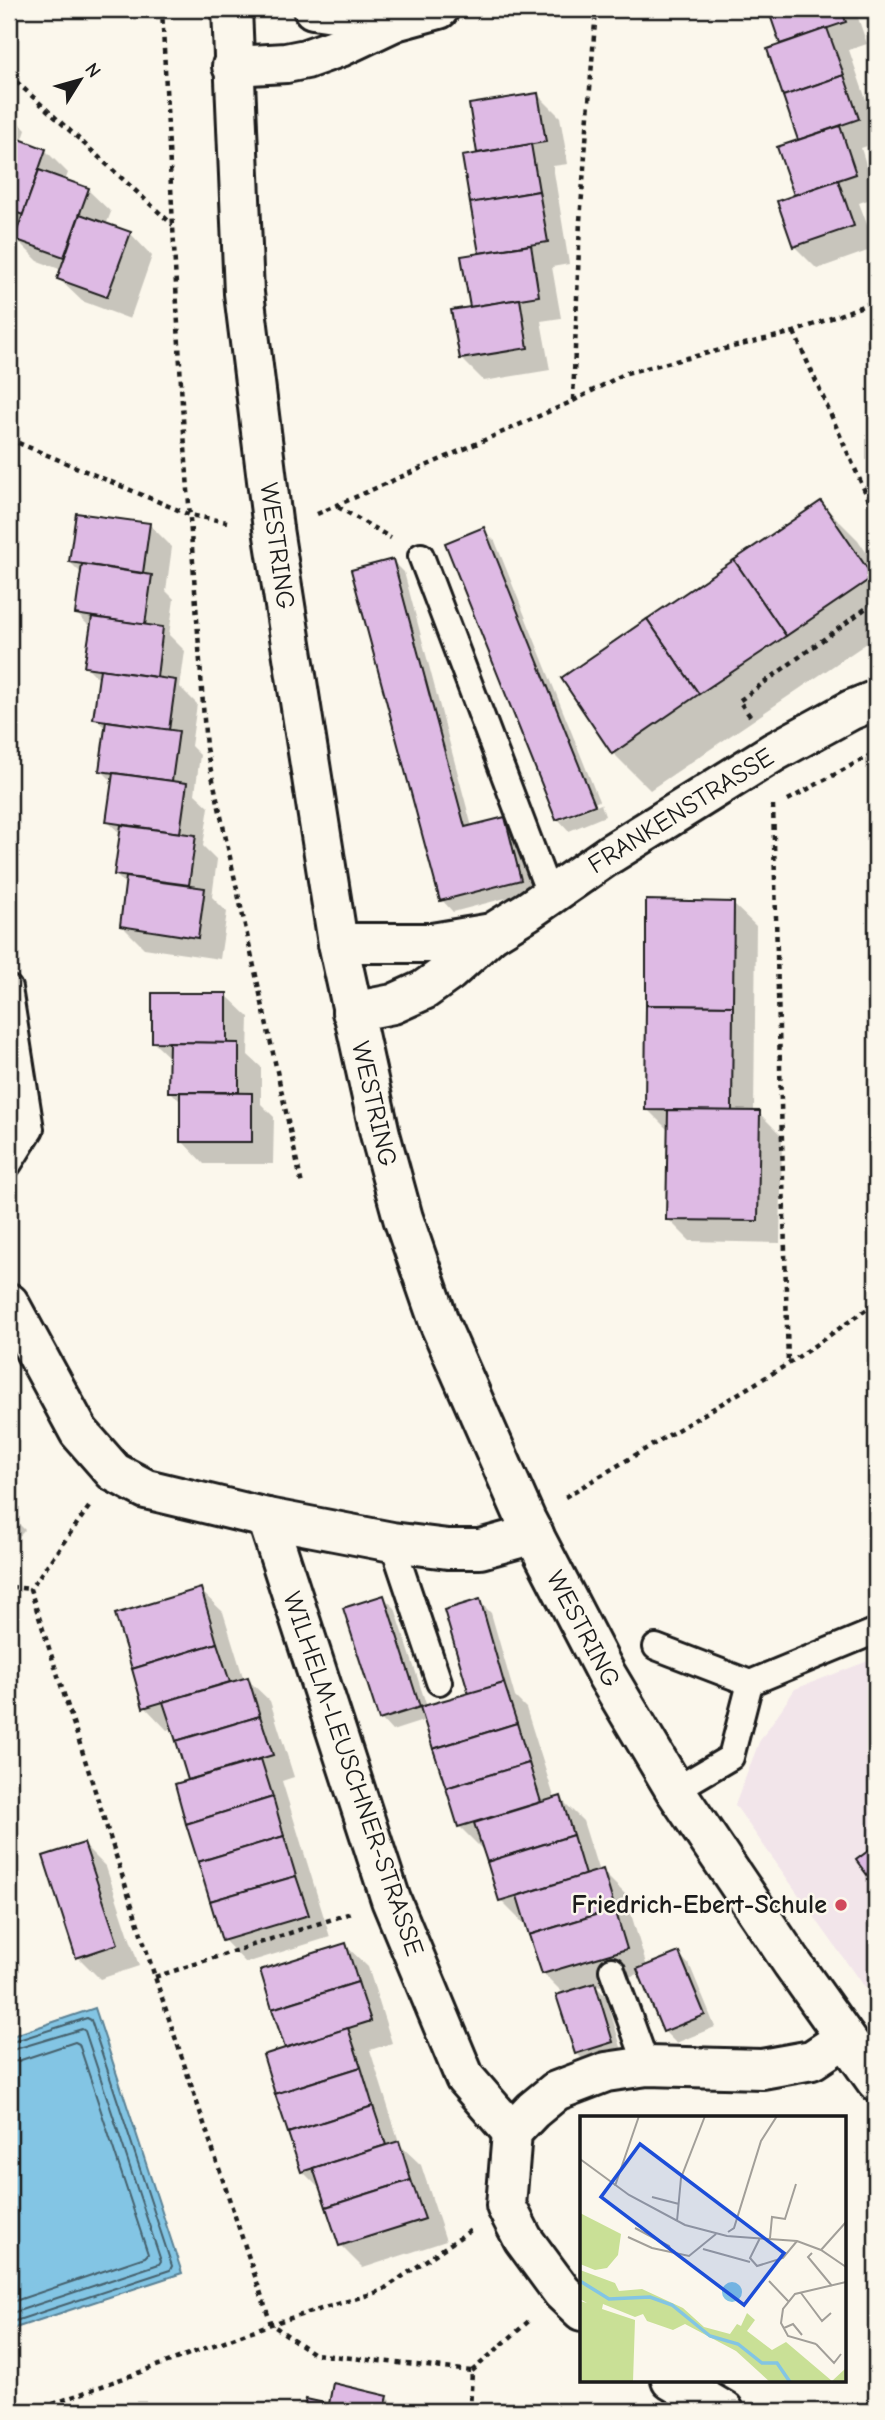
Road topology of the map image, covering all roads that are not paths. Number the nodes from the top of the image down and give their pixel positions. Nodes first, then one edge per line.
1 (232, 9) edge
2 (313, 9) edge
3 (439, 9) edge
4 (395, 21) junction
5 (232, 66) junction
6 (421, 556) road end
7 (876, 700) edge
8 (550, 896) junction
9 (492, 933) junction
10 (338, 943) junction
11 (9, 988) edge
12 (352, 1012) junction
13 (9, 1164) edge
14 (9, 1303) edge
15 (267, 1518) junction
16 (530, 1527) junction
17 (392, 1542) junction
18 (876, 1631) edge
19 (656, 1647) dead end
20 (439, 1682) dead end
21 (750, 1683) junction
22 (675, 1790) junction
23 (612, 1970) dead end
24 (845, 2038) junction
25 (647, 2066) junction
26 (876, 2081) edge
27 (512, 2132) junction
28 (572, 2302) edge
29 (674, 2382) edge
30 (724, 2411) edge

1 - 5 street, WESTRING
2 - 4 street
3 - 4 street
4 - 5 street
5 - 10 street, WESTRING
6 - 8 lane
7 - 8 street, FRANKENSTRASSE
8 - 9 street, FRANKENSTRASSE
9 - 10 street, FRANKENSTRASSE
9 - 12 street, FRANKENSTRASSE
10 - 12 street, WESTRING
11 - 13 lane
12 - 16 street, WESTRING
14 - 15 street
15 - 17 street
15 - 27 street, WILHELM-LEUSCHNER-STRASSE
16 - 17 street
16 - 22 street, WESTRING
17 - 20 lane
18 - 21 lane
19 - 21 lane
21 - 22 lane
22 - 24 street, WESTRING
23 - 25 lane
24 - 25 street
24 - 26 street, WESTRING
25 - 27 street
27 - 28 street
29 - 30 street

